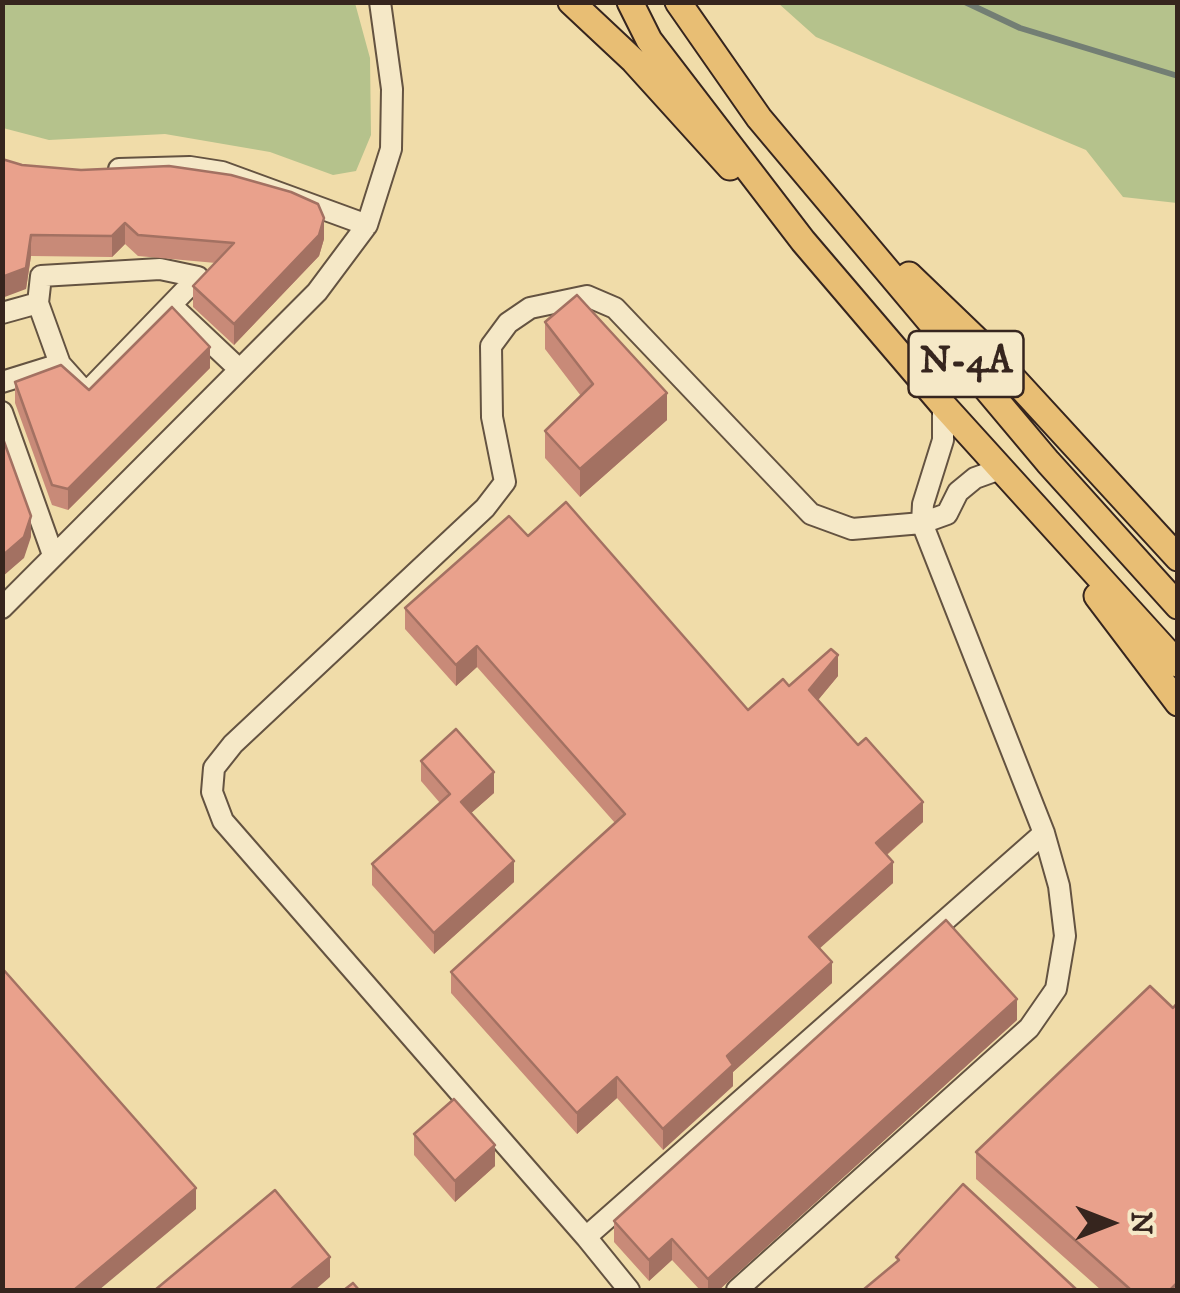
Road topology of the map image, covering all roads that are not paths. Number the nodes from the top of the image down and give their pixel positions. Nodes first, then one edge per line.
1 (380, 2) edge
2 (570, 2) edge
3 (630, 2) edge
4 (678, 2) edge
5 (759, 118) junction
6 (99, 170) edge
7 (367, 225) junction
8 (803, 241) junction
9 (38, 303) junction
10 (171, 305) junction
11 (2, 313) edge
12 (60, 364) junction
13 (239, 369) junction
14 (2, 382) edge
15 (943, 405) junction
16 (2, 412) edge
17 (1000, 468) junction
18 (922, 523) junction
19 (53, 556) junction
20 (1178, 558) edge
21 (1178, 606) edge
22 (2, 608) edge
23 (1178, 664) edge
24 (1178, 703) edge
25 (1044, 833) junction
26 (586, 1237) junction
27 (630, 1290) edge
28 (737, 1290) edge

1 - 7 street
2 - 8 main road
3 - 8 main road, N-4A
4 - 5 main road, N-4A
5 - 20 main road
5 - 21 main road, N-4A
6 - 7 street
7 - 13 street
8 - 15 main road, N-4A
9 - 10 street
9 - 11 street
9 - 12 street
10 - 12 street
10 - 13 street
12 - 14 street
13 - 19 street
15 - 17 main road, N-4A
15 - 18 street
16 - 19 street
17 - 18 street
17 - 23 main road, N-4A
17 - 24 main road
18 - 25 street
18 - 26 street
19 - 22 street
25 - 26 street
25 - 28 street
26 - 27 street

